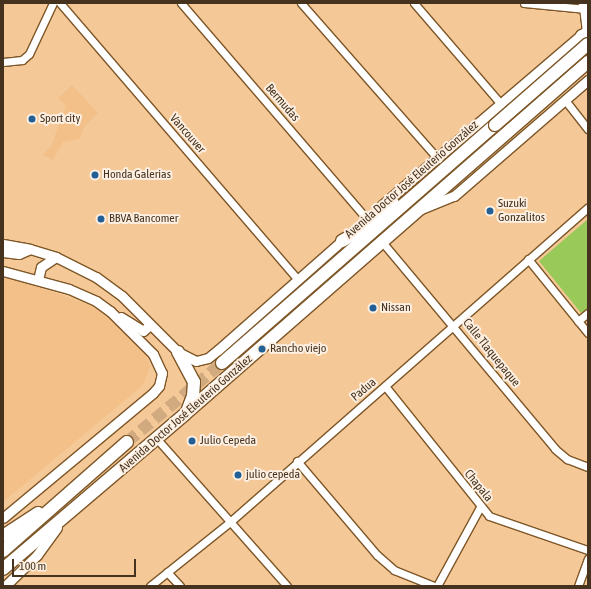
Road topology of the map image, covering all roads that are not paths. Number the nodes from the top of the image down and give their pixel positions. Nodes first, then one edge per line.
1 (53, 3) edge
2 (60, 3) edge
3 (181, 3) edge
4 (301, 3) edge
5 (414, 3) edge
6 (524, 3) edge
7 (586, 7) edge
8 (586, 35) edge
9 (566, 49) junction
10 (588, 53) edge
11 (3, 62) edge
12 (588, 62) edge
13 (588, 80) edge
14 (565, 100) junction
15 (502, 104) junction
16 (588, 129) edge
17 (438, 159) junction
18 (424, 187) junction
19 (588, 207) edge
20 (421, 209) junction
21 (366, 218) junction
22 (342, 240) junction
23 (384, 243) junction
24 (3, 244) edge
25 (30, 249) junction
26 (3, 252) edge
27 (56, 257) junction
28 (528, 259) junction
29 (3, 271) edge
30 (38, 280) junction
31 (298, 280) junction
32 (110, 311) junction
33 (588, 313) edge
34 (578, 321) junction
35 (453, 324) junction
36 (150, 325) junction
37 (588, 333) edge
38 (178, 352) junction
39 (222, 363) tunnel mouth
40 (385, 386) junction
41 (186, 414) junction
42 (158, 439) junction
43 (127, 442) tunnel mouth
44 (297, 461) junction
45 (588, 467) edge
46 (63, 498) junction
47 (480, 507) junction
48 (3, 518) edge
49 (231, 521) junction
50 (60, 523) junction
51 (3, 536) edge
52 (588, 550) edge
53 (3, 551) edge
54 (588, 559) edge
55 (3, 569) edge
56 (167, 572) junction
57 (5, 586) edge
58 (150, 586) edge
59 (180, 586) edge
60 (287, 586) edge
61 (434, 586) edge
62 (437, 586) edge
63 (578, 586) edge

1 - 11 street
2 - 31 street, Vancouver
3 - 21 street, Bermudas
4 - 17 street
5 - 15 street
6 - 7 street
7 - 8 street
8 - 9 main road, Avenida Doctor José Eleuterio González
8 - 18 highway, Avenida Doctor José Eleuterio González, bridge
9 - 10 main road
9 - 15 main road, Avenida Doctor José Eleuterio González
12 - 20 highway, Avenida Doctor José Eleuterio González
13 - 14 main road, Avenida Doctor José Eleuterio González
14 - 16 street
14 - 20 main road, Avenida Doctor José Eleuterio González
15 - 17 main road, Avenida Doctor José Eleuterio González
17 - 21 main road, Avenida Doctor José Eleuterio González
18 - 22 highway
18 - 39 highway, Avenida Doctor José Eleuterio González
19 - 28 street, Padua
20 - 23 highway, Avenida Doctor José Eleuterio González
21 - 22 main road, Avenida Doctor José Eleuterio González
22 - 31 main road, Avenida Doctor José Eleuterio González
23 - 35 street, Calle Tlaquepaque
23 - 41 highway, Avenida Doctor José Eleuterio González
24 - 25 main road, Avenida Doctor José Eleuterio González
25 - 26 main road
25 - 27 main road, Avenida Doctor José Eleuterio González
27 - 30 main road
27 - 36 main road, Avenida Doctor José Eleuterio González
28 - 34 street
28 - 35 street, Padua
29 - 30 main road
30 - 32 main road
31 - 38 main road, Avenida Doctor José Eleuterio González
32 - 36 main road
32 - 48 main road
33 - 34 street
34 - 37 street
35 - 40 street, Padua
35 - 45 street, Calle Tlaquepaque
36 - 38 main road, Avenida Doctor José Eleuterio González
38 - 41 highway
40 - 44 street, Padua
40 - 47 street, Chapala
41 - 42 highway, Avenida Doctor José Eleuterio González
42 - 49 street
42 - 50 highway, Avenida Doctor José Eleuterio González
43 - 46 highway, Avenida Doctor José Eleuterio González
44 - 49 street, Padua
44 - 61 street
46 - 51 highway
46 - 53 highway, Avenida Doctor José Eleuterio González
47 - 52 street, Chapala
47 - 62 street
49 - 56 street, Padua
49 - 60 street
50 - 55 highway, Avenida Doctor José Eleuterio González
50 - 57 main road
54 - 63 street
56 - 58 street, Padua
56 - 59 street

